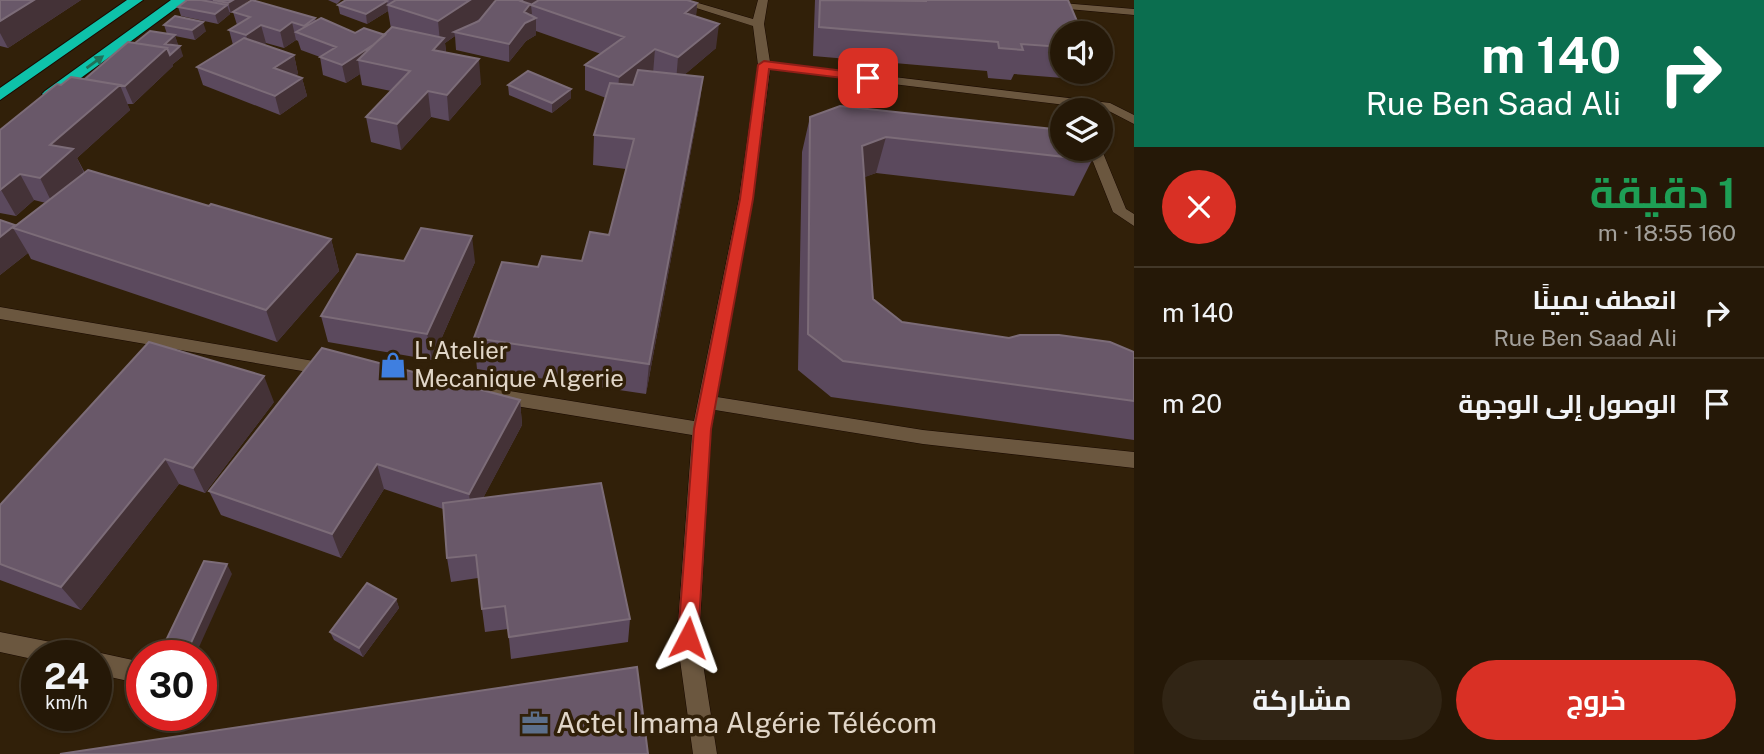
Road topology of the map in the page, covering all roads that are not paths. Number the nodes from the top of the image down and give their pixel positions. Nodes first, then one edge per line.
1 (136, 0) edge
2 (180, 0) edge
3 (676, 0) edge
4 (762, 0) edge
5 (1050, 5) edge
6 (1134, 12) edge
7 (758, 24) junction
8 (764, 65) junction
9 (0, 95) edge
10 (39, 102) edge
11 (1050, 103) edge
12 (1113, 109) edge
13 (1134, 120) edge
14 (1100, 161) edge
15 (1134, 221) edge
16 (0, 313) edge
17 (351, 373) edge
18 (486, 394) edge
19 (707, 402) junction
20 (702, 429) junction
21 (1134, 460) edge
22 (0, 642) edge
23 (21, 646) edge
24 (705, 754) edge

1 - 9 highway
10 -> 2 highway
3 - 7 street
4 - 7 street
5 - 6 street
7 - 8 street
8 - 11 street
8 - 19 street
12 - 13 street
14 - 15 street
16 - 17 street
18 - 20 street
19 - 20 street
19 - 21 street
20 - 24 street
22 - 23 street

